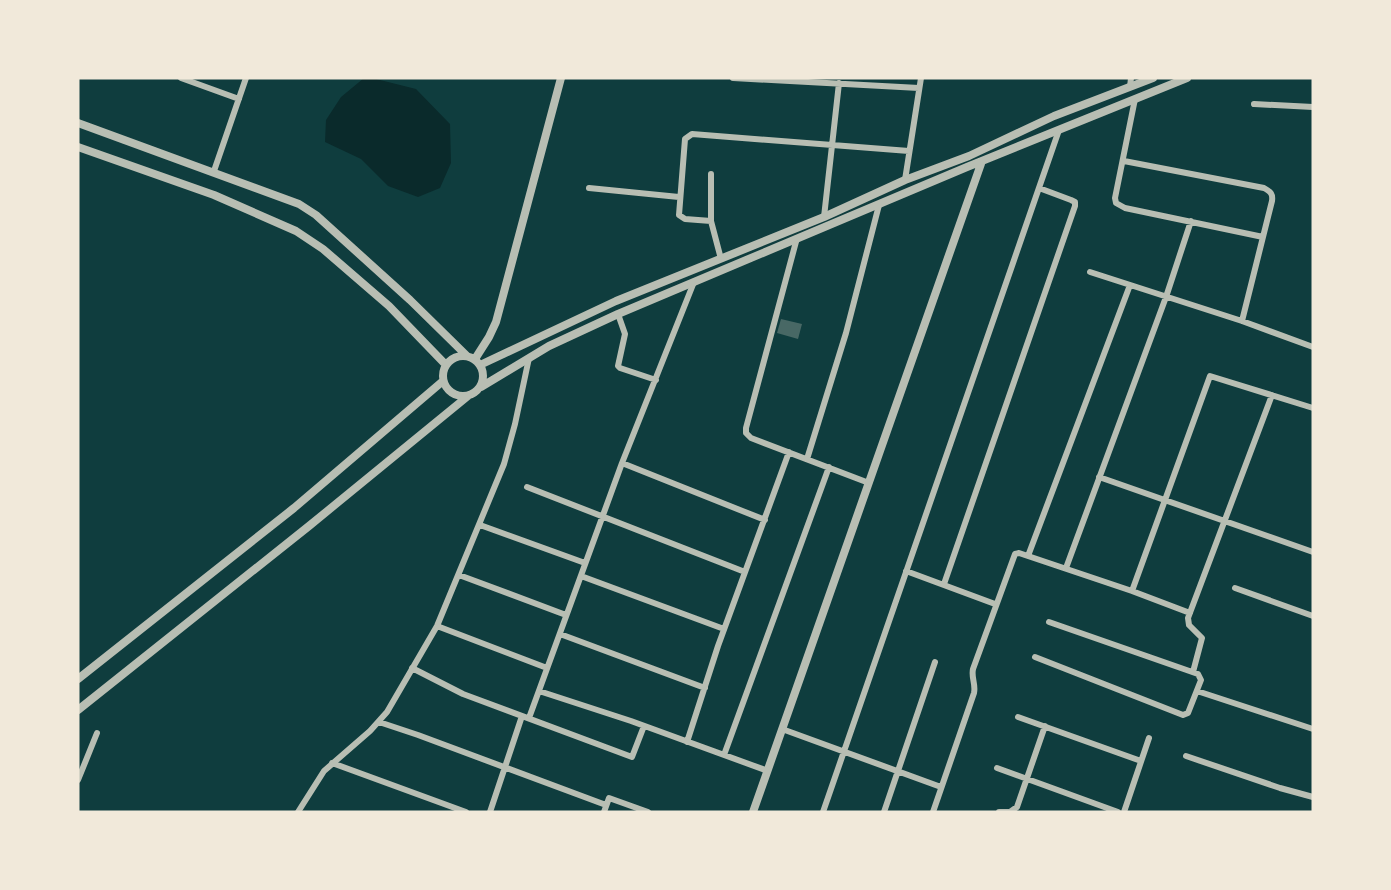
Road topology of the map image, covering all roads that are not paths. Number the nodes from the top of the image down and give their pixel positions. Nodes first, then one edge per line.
1 (181, 78) edge
2 (246, 78) edge
3 (561, 78) edge
4 (733, 78) edge
5 (921, 78) edge
6 (1131, 78) edge
7 (1153, 78) edge
8 (1187, 78) edge
9 (839, 83) junction
10 (1130, 87) junction
11 (919, 88) junction
12 (240, 99) junction
13 (1135, 99) junction
14 (1254, 104) dead end
15 (1313, 107) edge
16 (78, 123) edge
17 (1059, 130) junction
18 (831, 144) junction
19 (78, 147) edge
20 (987, 148) junction
21 (909, 151) junction
22 (1124, 161) junction
23 (982, 162) junction
24 (214, 171) junction
25 (711, 174) dead end
26 (905, 180) junction
27 (589, 188) dead end
28 (1039, 188) junction
29 (679, 197) junction
30 (879, 205) junction
31 (824, 217) junction
32 (711, 220) junction
33 (1191, 221) junction
34 (1263, 237) junction
35 (797, 238) junction
36 (721, 259) junction
37 (1090, 272) dead end
38 (694, 282) junction
39 (1130, 285) junction
40 (1166, 297) junction
41 (618, 314) junction
42 (1242, 321) junction
43 (1313, 347) edge
44 (529, 358) junction
45 (474, 360) junction
46 (446, 365) junction
47 (656, 380) junction
48 (443, 381) junction
49 (481, 387) junction
50 (1272, 394) junction
51 (468, 396) junction
52 (1313, 408) edge
53 (789, 452) junction
54 (807, 459) junction
55 (622, 463) junction
56 (829, 467) junction
57 (1099, 477) junction
58 (869, 483) junction
59 (527, 487) dead end
60 (1165, 500) junction
61 (602, 516) junction
62 (765, 520) junction
63 (1225, 521) junction
64 (480, 525) junction
65 (1313, 552) edge
66 (1028, 555) junction
67 (585, 563) junction
68 (1066, 568) junction
69 (906, 571) junction
70 (746, 572) junction
71 (459, 575) junction
72 (581, 576) junction
73 (944, 584) junction
74 (1235, 588) dead end
75 (1132, 591) junction
76 (995, 604) junction
77 (1190, 613) junction
78 (567, 615) junction
79 (1313, 616) edge
80 (1049, 622) dead end
81 (437, 626) junction
82 (724, 629) junction
83 (560, 633) junction
84 (1035, 657) dead end
85 (934, 662) dead end
86 (412, 668) junction
87 (548, 668) junction
88 (1193, 672) junction
89 (78, 679) edge
90 (705, 688) junction
91 (539, 691) junction
92 (1197, 691) junction
93 (78, 710) edge
94 (526, 717) junction
95 (1018, 717) dead end
96 (379, 722) junction
97 (644, 726) junction
98 (1045, 726) junction
99 (782, 729) junction
100 (1313, 729) edge
101 (97, 733) dead end
102 (1149, 738) dead end
103 (687, 742) junction
104 (844, 751) junction
105 (724, 755) junction
106 (1186, 756) dead end
107 (1141, 761) junction
108 (332, 763) junction
109 (504, 767) junction
110 (997, 768) dead end
111 (768, 771) junction
112 (898, 771) junction
113 (78, 780) edge
114 (1028, 780) junction
115 (941, 787) junction
116 (1313, 797) edge
117 (605, 809) edge
118 (298, 812) edge
119 (466, 812) edge
120 (490, 812) edge
121 (648, 812) edge
122 (753, 812) edge
123 (823, 812) edge
124 (884, 812) edge
125 (933, 812) edge
126 (999, 812) edge
127 (1010, 812) edge
128 (1118, 812) edge
129 (1124, 812) edge

1 - 12 street
2 - 12 street
3 - 45 street
4 - 9 street
5 - 11 street
6 - 10 street
7 - 10 street
8 - 13 street
9 - 11 street
9 - 18 street
10 - 20 street
11 - 21 street
12 - 24 street
13 - 17 street
13 - 22 street
14 - 15 street
16 - 24 street
17 - 23 street
17 - 28 street
18 - 21 street
18 - 29 street
18 - 31 street
19 - 46 street
20 - 23 street
20 - 26 street
21 - 26 street
22 - 33 street
22 - 34 street
23 - 30 street
23 - 58 street
24 - 45 street
25 - 32 street
26 - 31 street
27 - 29 street
28 - 69 street
28 - 73 street
29 - 32 street
30 - 35 street
30 - 54 street
31 - 36 street
32 - 36 street
33 - 34 street
33 - 40 street
34 - 42 street
35 - 38 street
35 - 53 street
36 - 45 street
37 - 39 street
38 - 41 street
38 - 47 street
39 - 40 street
39 - 66 street
40 - 42 street
40 - 57 street
41 - 44 street
41 - 47 street
42 - 43 street
44 - 49 street
44 - 64 street
45 - 46 street
45 - 49 street
46 - 48 street
47 - 55 street
48 - 51 street
48 - 89 street
49 - 51 street
50 - 52 street
50 - 60 street
50 - 63 street
51 - 93 street
53 - 54 street
53 - 62 street
54 - 56 street
55 - 61 street
55 - 62 street
56 - 58 street
56 - 105 street
57 - 60 street
57 - 68 street
58 - 99 street
59 - 61 street
60 - 63 street
60 - 75 street
61 - 67 street
61 - 70 street
62 - 70 street
63 - 65 street
63 - 77 street
64 - 67 street
64 - 71 street
66 - 68 street
66 - 76 street
67 - 72 street
68 - 75 street
69 - 73 street
69 - 104 street
70 - 82 street
71 - 78 street
71 - 81 street
72 - 78 street
72 - 82 street
73 - 76 street
74 - 79 street
75 - 77 street
76 - 115 street
77 - 88 street
78 - 83 street
80 - 88 street
81 - 86 street
81 - 87 street
82 - 90 street
83 - 87 street
83 - 90 street
84 - 92 street
85 - 112 street
86 - 94 street
86 - 96 street
87 - 91 street
88 - 92 street
90 - 103 street
91 - 94 street
91 - 97 street
92 - 100 street
94 - 97 street
94 - 109 street
95 - 98 street
96 - 108 street
96 - 109 street
97 - 103 street
98 - 107 street
98 - 114 street
99 - 104 street
99 - 111 street
101 - 113 street
102 - 107 street
103 - 105 street
104 - 112 street
104 - 123 street
105 - 111 street
106 - 116 street
107 - 129 street
108 - 118 street
108 - 119 street
109 - 117 street
109 - 120 street
110 - 114 street
111 - 122 street
112 - 115 street
112 - 124 street
114 - 127 street
114 - 128 street
115 - 125 street
117 - 121 street
126 - 127 street

